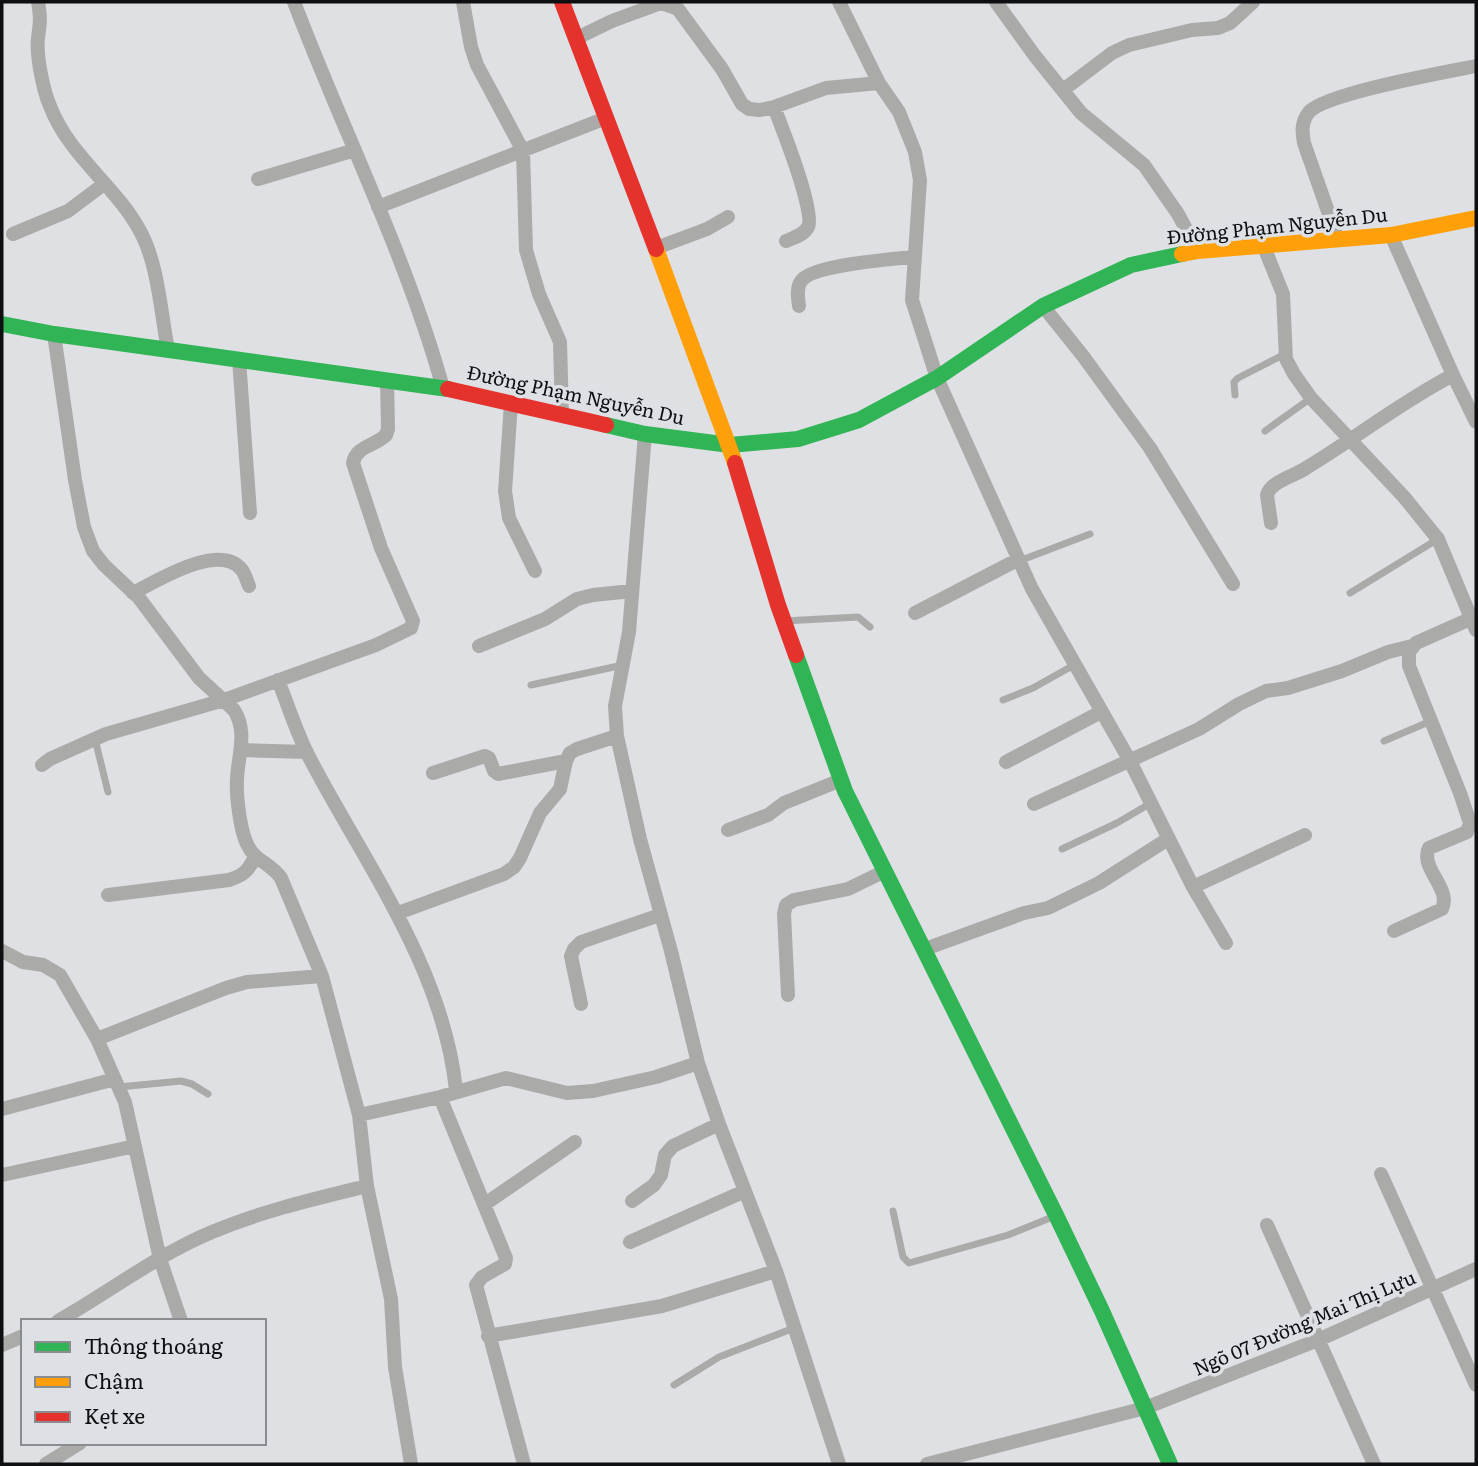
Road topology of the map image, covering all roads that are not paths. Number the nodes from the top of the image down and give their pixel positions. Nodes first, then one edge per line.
1 (38, 2) edge
2 (294, 2) edge
3 (463, 2) edge
4 (562, 2) edge
5 (839, 2) edge
6 (1253, 2) edge
7 (999, 3) edge
8 (577, 38) junction
9 (1476, 66) edge
10 (880, 83) junction
11 (1063, 90) junction
12 (774, 107) junction
13 (606, 118) junction
14 (355, 150) junction
15 (523, 151) junction
16 (258, 179) dead end
17 (104, 184) junction
18 (378, 207) junction
19 (728, 217) dead end
20 (1476, 218) edge
21 (13, 234) dead end
22 (1391, 235) junction
23 (1338, 240) junction
24 (786, 241) dead end
25 (1265, 247) junction
26 (656, 248) junction
27 (1198, 251) junction
28 (914, 257) junction
29 (799, 306) dead end
30 (1043, 306) junction
31 (2, 324) edge
32 (54, 334) junction
33 (168, 350) junction
34 (1286, 354) junction
35 (239, 359) junction
36 (1453, 374) junction
37 (937, 378) junction
38 (387, 380) junction
39 (443, 388) junction
40 (1235, 395) dead end
41 (1311, 398) junction
42 (511, 403) junction
43 (562, 414) junction
44 (1476, 422) edge
45 (1265, 431) dead end
46 (645, 434) junction
47 (1349, 438) junction
48 (730, 445) junction
49 (250, 513) dead end
50 (1271, 523) dead end
51 (1090, 534) dead end
52 (1437, 539) junction
53 (1019, 560) junction
54 (535, 571) dead end
55 (1233, 584) dead end
56 (249, 586) dead end
57 (632, 591) junction
58 (133, 593) junction
59 (1350, 593) dead end
60 (915, 613) dead end
61 (784, 621) junction
62 (1473, 624) edge
63 (870, 626) dead end
64 (479, 646) dead end
65 (1412, 646) junction
66 (623, 664) junction
67 (1074, 665) junction
68 (278, 680) junction
69 (531, 685) dead end
70 (224, 700) junction
71 (1003, 700) dead end
72 (1101, 712) junction
73 (1431, 720) junction
74 (617, 736) junction
75 (95, 738) junction
76 (1384, 741) dead end
77 (241, 750) junction
78 (307, 752) junction
79 (566, 761) junction
80 (1130, 761) junction
81 (1006, 762) dead end
82 (42, 765) dead end
83 (433, 773) dead end
84 (841, 780) junction
85 (108, 792) dead end
86 (1151, 803) junction
87 (1034, 804) dead end
88 (728, 830) dead end
89 (1305, 835) dead end
90 (1168, 839) junction
91 (1062, 849) dead end
92 (255, 857) junction
93 (885, 871) junction
94 (1193, 887) junction
95 (108, 895) dead end
96 (398, 914) junction
97 (660, 915) junction
98 (1394, 931) dead end
99 (1226, 943) dead end
100 (925, 950) junction
101 (2, 951) edge
102 (322, 976) junction
103 (788, 995) dead end
104 (581, 1004) dead end
105 (97, 1039) junction
106 (698, 1063) junction
107 (117, 1083) junction
108 (456, 1090) junction
109 (208, 1094) dead end
110 (440, 1097) junction
111 (2, 1109) edge
112 (359, 1115) junction
113 (719, 1124) junction
114 (575, 1142) dead end
115 (135, 1146) junction
116 (1381, 1174) dead end
117 (2, 1175) edge
118 (366, 1186) junction
119 (745, 1191) junction
120 (632, 1201) dead end
121 (485, 1204) junction
122 (893, 1210) dead end
123 (1056, 1215) junction
124 (1267, 1225) dead end
125 (630, 1242) dead end
126 (160, 1259) junction
127 (1476, 1269) edge
128 (776, 1271) junction
129 (1432, 1289) junction
130 (61, 1319) edge
131 (180, 1319) edge
132 (795, 1328) junction
133 (488, 1336) junction
134 (21, 1337) edge
135 (1318, 1340) junction
136 (2, 1345) edge
137 (674, 1385) dead end
138 (1476, 1385) edge
139 (1145, 1408) junction
140 (77, 1445) edge
141 (46, 1464) edge
142 (411, 1464) edge
143 (524, 1464) edge
144 (839, 1464) edge
145 (927, 1464) edge
146 (1170, 1464) edge
147 (1374, 1464) edge

1 - 17 street
2 - 14 street
3 - 15 street
4 - 8 street
5 - 10 street
6 - 11 street
7 - 11 street
8 - 12 street
8 - 13 street
9 - 23 street
10 - 12 street
10 - 28 street
11 - 27 street
12 - 24 street
13 - 15 street
13 - 26 street
14 - 16 street
14 - 18 street
15 - 18 street
15 - 43 street
17 - 21 street
17 - 33 street
18 - 39 street
19 - 26 street
20 - 22 street, Đường Phạm Nguyễn Du
22 - 23 street, Đường Phạm Nguyễn Du
22 - 36 street
23 - 25 street, Đường Phạm Nguyễn Du
25 - 27 street, Đường Phạm Nguyễn Du
25 - 34 street
26 - 48 street
27 - 30 street, Đường Phạm Nguyễn Du
28 - 29 street
28 - 37 street
30 - 37 street, Đường Phạm Nguyễn Du
30 - 55 street
31 - 32 street, Đường Phạm Nguyễn Du
32 - 33 street, Đường Phạm Nguyễn Du
32 - 58 street
33 - 35 street, Đường Phạm Nguyễn Du
34 - 40 lane
34 - 41 street
35 - 38 street, Đường Phạm Nguyễn Du
35 - 49 street
36 - 44 street
36 - 47 street
37 - 48 street, Đường Phạm Nguyễn Du
37 - 53 street
38 - 39 street, Đường Phạm Nguyễn Du
38 - 68 street
39 - 42 street, Đường Phạm Nguyễn Du
41 - 45 lane
41 - 47 street
42 - 43 street, Đường Phạm Nguyễn Du
42 - 54 street
43 - 46 street, Đường Phạm Nguyễn Du
46 - 48 street, Đường Phạm Nguyễn Du
46 - 57 street
47 - 50 street
47 - 52 street
48 - 61 street
51 - 53 lane
52 - 59 lane
52 - 62 street
53 - 60 street
53 - 67 street
56 - 58 street
57 - 64 street
57 - 66 street
58 - 70 street
61 - 63 lane
61 - 84 street
62 - 65 street
65 - 73 street
65 - 80 street
66 - 69 lane
66 - 74 street
67 - 71 lane
67 - 72 street
68 - 70 street
68 - 78 street
70 - 75 street
70 - 77 street
72 - 80 street
72 - 81 street
73 - 76 lane
73 - 98 street
74 - 79 street
74 - 97 street
75 - 82 street
75 - 85 lane
77 - 78 street
77 - 92 street
78 - 96 street
79 - 83 street
79 - 96 street
80 - 86 street
80 - 87 street
84 - 88 street
84 - 93 street
86 - 90 street
86 - 91 lane
89 - 94 street
90 - 94 street
90 - 100 street
92 - 95 street
92 - 102 street
93 - 100 street
93 - 103 street
94 - 99 street
96 - 108 street
97 - 104 street
97 - 106 street
100 - 123 street
101 - 105 street
102 - 105 street
102 - 112 street
105 - 107 street
106 - 108 street
106 - 113 street
107 - 109 lane
107 - 111 street
107 - 115 street
108 - 110 street
110 - 112 street
110 - 121 street
112 - 118 street
113 - 119 street
113 - 120 street
114 - 121 street
115 - 117 street
115 - 126 street
116 - 129 street
118 - 126 street
118 - 142 street
119 - 125 street
119 - 128 street
121 - 133 street
122 - 123 lane
123 - 139 street
124 - 135 street
126 - 130 street
126 - 131 street
127 - 129 street, Ngõ 07 Đường Mai Thị Lựu
128 - 132 street
128 - 133 street
129 - 135 street, Ngõ 07 Đường Mai Thị Lựu
129 - 138 street
132 - 137 lane
132 - 144 street
133 - 143 street
134 - 136 street
135 - 139 street, Ngõ 07 Đường Mai Thị Lựu
135 - 147 street
139 - 145 street, Ngõ 07 Đường Mai Thị Lựu
139 - 146 street
140 - 141 street

